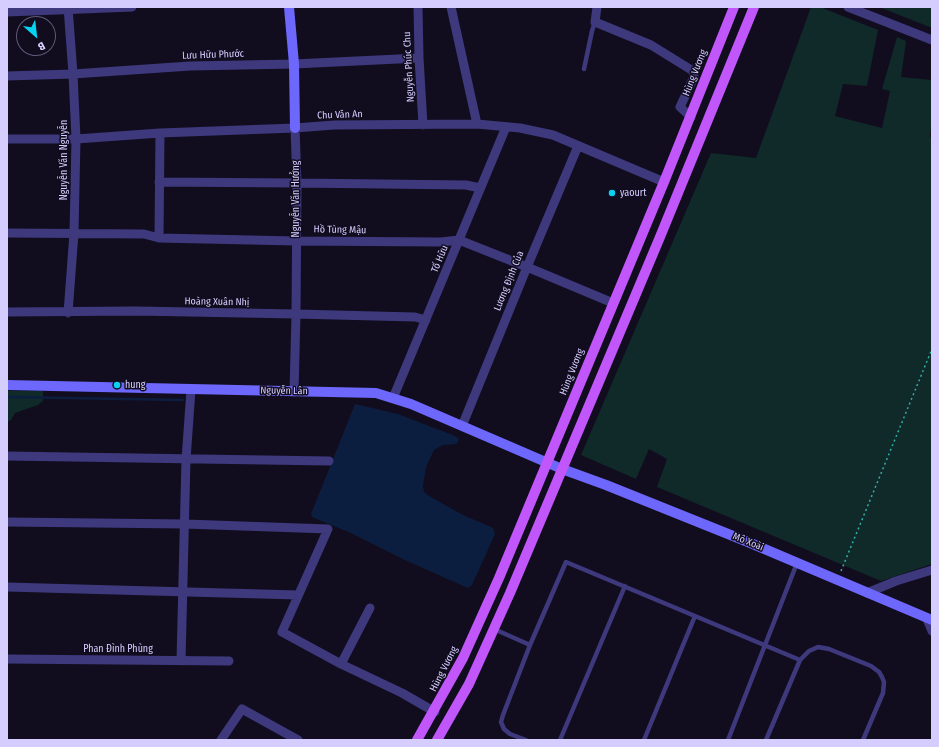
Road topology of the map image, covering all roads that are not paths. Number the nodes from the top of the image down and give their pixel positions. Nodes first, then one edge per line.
1 (132, 7) edge
2 (289, 7) edge
3 (418, 7) edge
4 (451, 7) edge
5 (597, 7) edge
6 (734, 7) edge
7 (754, 7) edge
8 (848, 7) edge
9 (68, 8) edge
10 (7, 12) edge
11 (595, 22) junction
12 (932, 40) edge
13 (419, 58) junction
14 (294, 64) junction
15 (584, 70) dead end
16 (73, 74) junction
17 (7, 76) edge
18 (691, 116) junction
19 (477, 124) junction
20 (423, 125) junction
21 (506, 127) junction
22 (295, 128) junction
23 (160, 133) junction
24 (76, 139) junction
25 (7, 140) edge
26 (578, 146) junction
27 (158, 182) junction
28 (664, 182) junction
29 (296, 183) junction
30 (480, 188) junction
31 (7, 232) edge
32 (74, 234) junction
33 (158, 238) junction
34 (459, 240) junction
35 (296, 241) junction
36 (527, 267) junction
37 (613, 303) junction
38 (7, 312) edge
39 (68, 313) junction
40 (296, 314) junction
41 (426, 320) junction
42 (7, 385) edge
43 (191, 390) junction
44 (294, 392) junction
45 (393, 398) junction
46 (462, 426) junction
47 (7, 456) edge
48 (186, 459) junction
49 (329, 461) dead end
50 (547, 462) junction
51 (562, 469) junction
52 (7, 522) edge
53 (184, 524) junction
54 (798, 563) junction
55 (932, 570) edge
56 (625, 586) junction
57 (7, 587) edge
58 (183, 591) junction
59 (867, 593) junction
60 (298, 594) junction
61 (370, 608) dead end
62 (695, 616) junction
63 (930, 619) edge
64 (494, 629) junction
65 (932, 631) edge
66 (530, 645) junction
67 (765, 646) junction
68 (7, 659) edge
69 (800, 660) junction
70 (181, 661) junction
71 (228, 661) dead end
72 (341, 664) junction
73 (434, 712) junction
74 (221, 740) edge
75 (298, 740) edge
76 (417, 740) edge
77 (437, 740) edge
78 (526, 740) edge
79 (560, 740) edge
80 (644, 740) edge
81 (728, 740) edge
82 (766, 740) edge
83 (863, 740) edge

1 - 9 street
2 - 14 street, Nguyễn Văn Hưởng
3 - 13 street, Nguyễn Phúc Chu
4 - 19 street
5 - 11 street
6 - 18 main road, Hùng Vương
7 - 51 main road
8 - 12 street
9 - 10 street
9 - 16 street, Nguyễn Văn Nguyễn
11 - 15 lane
11 - 18 street
13 - 14 street, Lưu Hữu Phước
13 - 20 street, Nguyễn Phúc Chu
14 - 16 street, Lưu Hữu Phước
14 - 22 street, Nguyễn Văn Hưởng
16 - 17 street, Lưu Hữu Phước
16 - 24 street, Nguyễn Văn Nguyễn
18 - 28 main road, Hùng Vương
19 - 20 street, Chu Văn An
19 - 21 street, Chu Văn An
20 - 22 street, Chu Văn An
21 - 26 street, Chu Văn An
21 - 30 street, Tố Hữu
22 - 23 street, Chu Văn An
22 - 29 street, Nguyễn Văn Hưởng
23 - 24 street, Chu Văn An
23 - 27 street
24 - 25 street, Chu Văn An
24 - 32 street, Nguyễn Văn Nguyễn
26 - 28 street, Chu Văn An
26 - 36 street, Lương Định Của
27 - 29 street
27 - 33 street
28 - 37 main road, Hùng Vương
29 - 30 street
29 - 35 street, Nguyễn Văn Hưởng
30 - 34 street, Tố Hữu
31 - 32 street, Hồ Tùng Mậu
32 - 33 street, Hồ Tùng Mậu
32 - 39 street, Nguyễn Văn Nguyễn
33 - 35 street, Hồ Tùng Mậu
34 - 35 street, Hồ Tùng Mậu
34 - 36 street, Hồ Tùng Mậu
34 - 41 street, Tố Hữu
35 - 40 street, Nguyễn Văn Hưởng
36 - 37 street, Hồ Tùng Mậu
36 - 46 street, Lương Định Của
37 - 50 main road, Hùng Vương
38 - 39 street, Hoàng Xuân Nhị
39 - 40 street, Hoàng Xuân Nhị
40 - 41 street, Hoàng Xuân Nhị
40 - 44 street, Nguyễn Văn Hưởng
41 - 45 street, Tố Hữu
42 - 43 street, Nguyễn Lân
43 - 44 street, Nguyễn Lân
43 - 48 street
44 - 45 street, Nguyễn Lân
45 - 46 street, Nguyễn Lân
46 - 50 street, Nguyễn Lân
47 - 48 street
48 - 49 street
48 - 53 street
50 - 51 street, Mô Xoài
50 - 73 main road, Hùng Vương
51 - 54 street, Mô Xoài
51 - 64 main road
52 - 53 street
53 - 58 street
53 - 60 street
54 - 59 street, Mô Xoài
54 - 67 lane
55 - 59 street
56 - 62 lane
56 - 66 lane
56 - 79 lane
57 - 58 street
58 - 60 street
58 - 70 street
59 - 63 street, Mô Xoài
60 - 72 street
61 - 72 street
62 - 67 lane
62 - 80 lane
63 - 65 street
64 - 66 lane
64 - 77 main road
66 - 78 lane
67 - 69 lane
67 - 81 lane
68 - 70 street, Phan Đình Phùng
69 - 82 lane
69 - 83 lane
70 - 71 street, Phan Đình Phùng
72 - 73 street
73 - 76 main road, Hùng Vương
74 - 75 street

